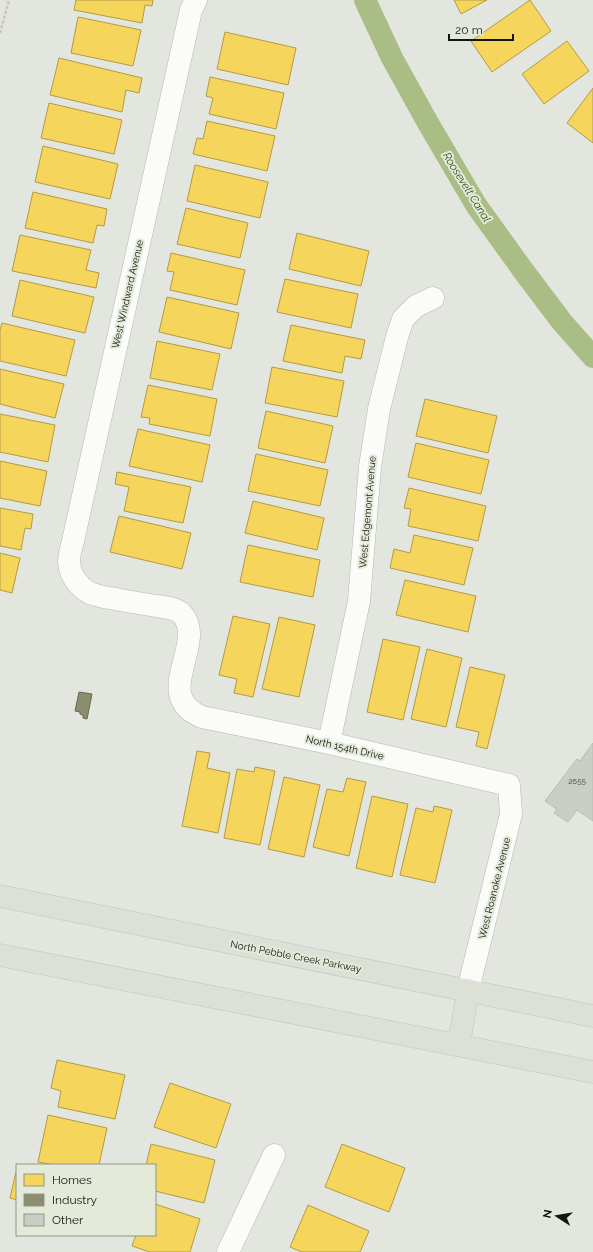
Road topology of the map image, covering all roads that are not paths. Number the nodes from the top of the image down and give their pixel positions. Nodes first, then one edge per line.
1 (196, 0) edge
2 (433, 298) dead end
3 (185, 705) joint
4 (329, 743) junction
5 (509, 785) joint
6 (0, 896) edge
7 (0, 955) edge
8 (468, 990) junction
9 (593, 1016) edge
10 (458, 1044) junction
11 (593, 1072) edge
12 (274, 1155) dead end
13 (228, 1252) edge

1 - 3 street, West Windward Avenue
2 - 4 street, West Edgemont Avenue
3 - 4 street, North 154th Drive
4 - 5 street, North 154th Drive
5 - 8 street, West Roanoke Avenue
6 - 8 main road, North Pebble Creek Parkway
7 - 10 main road
8 - 9 main road, North Pebble Creek Parkway
8 - 10 main road
10 - 11 main road
12 - 13 street

